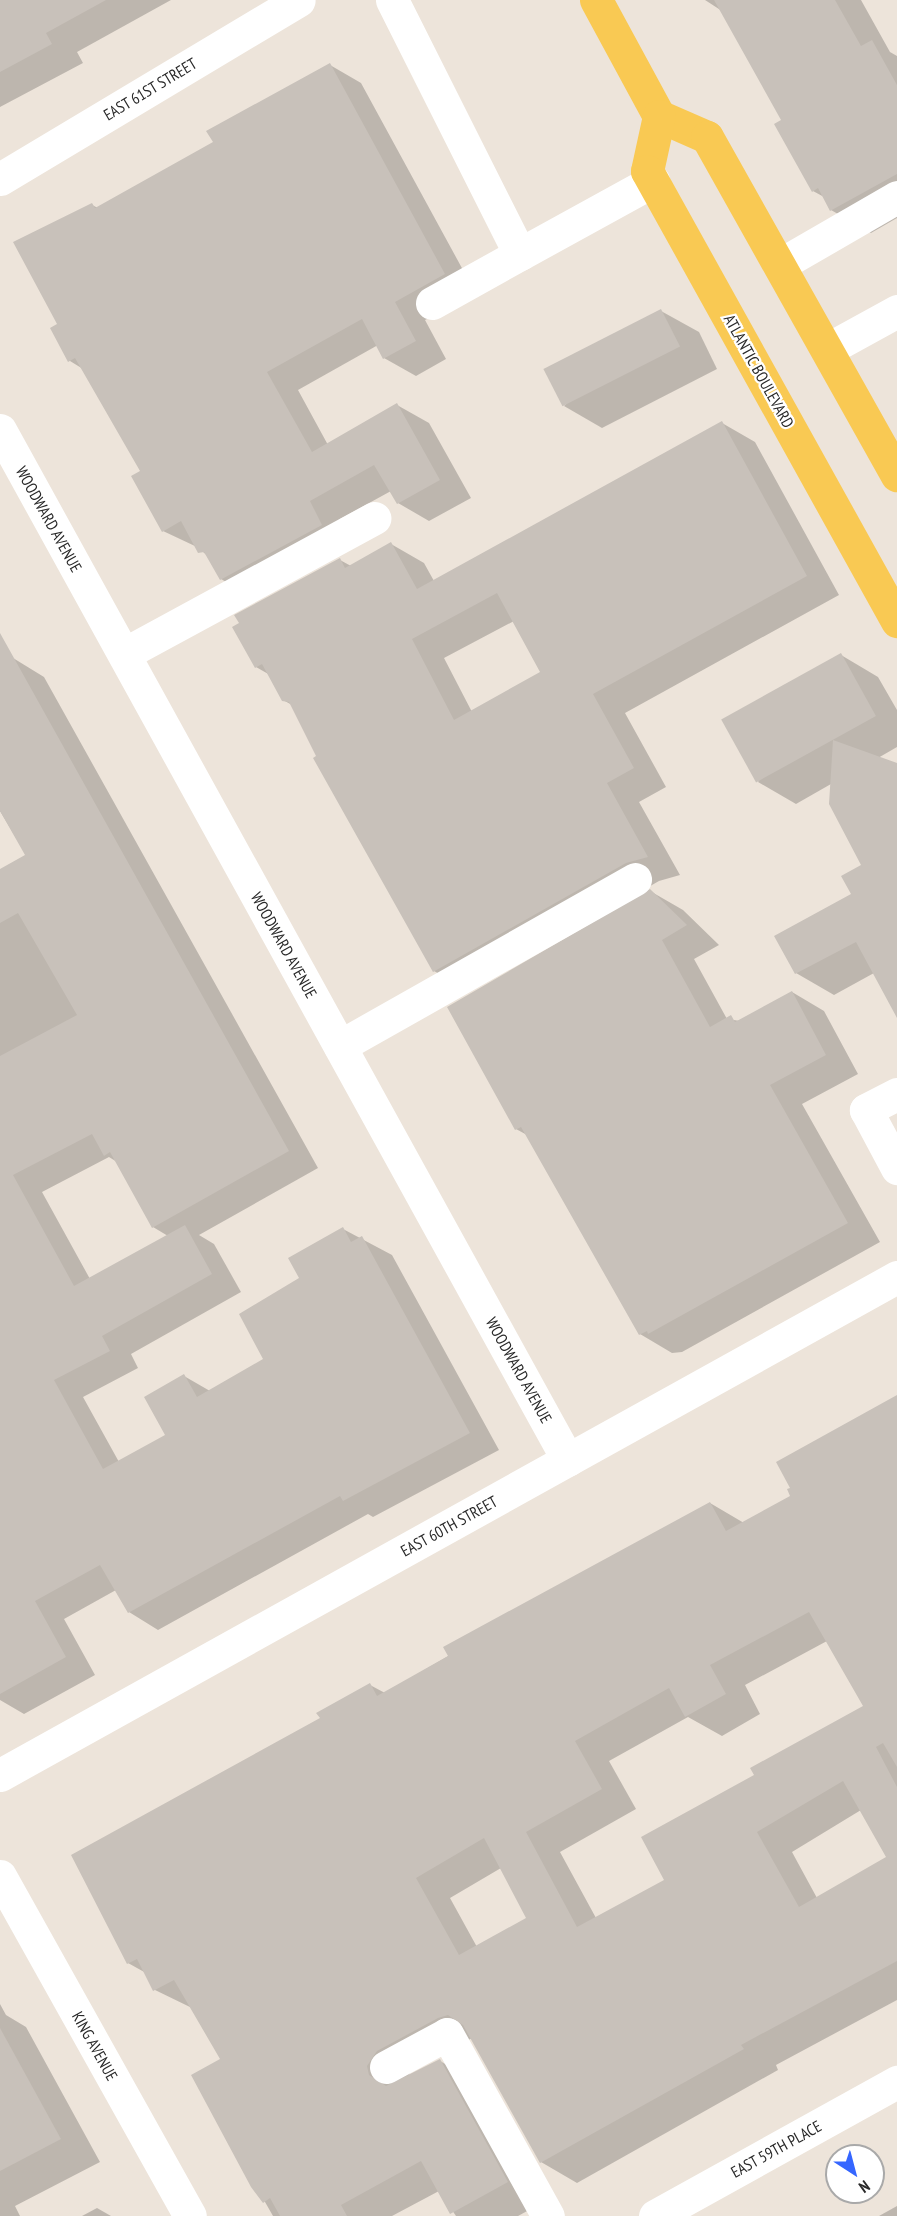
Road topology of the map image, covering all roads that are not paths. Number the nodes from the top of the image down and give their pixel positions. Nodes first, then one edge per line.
1 (299, 0) edge
2 (392, 0) edge
3 (596, 0) edge
4 (659, 116) junction
5 (0, 179) edge
6 (653, 181) junction
7 (897, 197) edge
8 (520, 254) junction
9 (781, 264) junction
10 (432, 303) dead end
11 (897, 311) edge
12 (828, 349) junction
13 (0, 430) edge
14 (897, 475) edge
15 (374, 518) dead end
16 (897, 621) edge
17 (124, 654) junction
18 (635, 879) dead end
19 (340, 1046) junction
20 (897, 1094) edge
21 (897, 1168) edge
22 (897, 1276) edge
23 (568, 1460) junction
24 (0, 1775) edge
25 (0, 1876) edge
26 (386, 2067) dead end
27 (897, 2082) edge
28 (190, 2216) edge
29 (549, 2216) edge
30 (655, 2216) edge

1 - 5 street, EAST 61ST STREET
2 - 8 street
3 - 4 main road
4 - 6 main road, ATLANTIC BOULEVARD
4 - 9 main road
6 - 8 street
6 - 16 main road, ATLANTIC BOULEVARD
7 - 9 street
8 - 10 street
9 - 12 main road
11 - 12 street
12 - 14 main road
13 - 17 street, WOODWARD AVENUE
15 - 17 street
17 - 19 street, WOODWARD AVENUE
18 - 19 street
19 - 23 street, WOODWARD AVENUE
20 - 21 street
22 - 23 street, EAST 60TH STREET
23 - 24 street, EAST 60TH STREET
25 - 28 street, KING AVENUE
26 - 29 street
27 - 30 street, EAST 59TH PLACE

